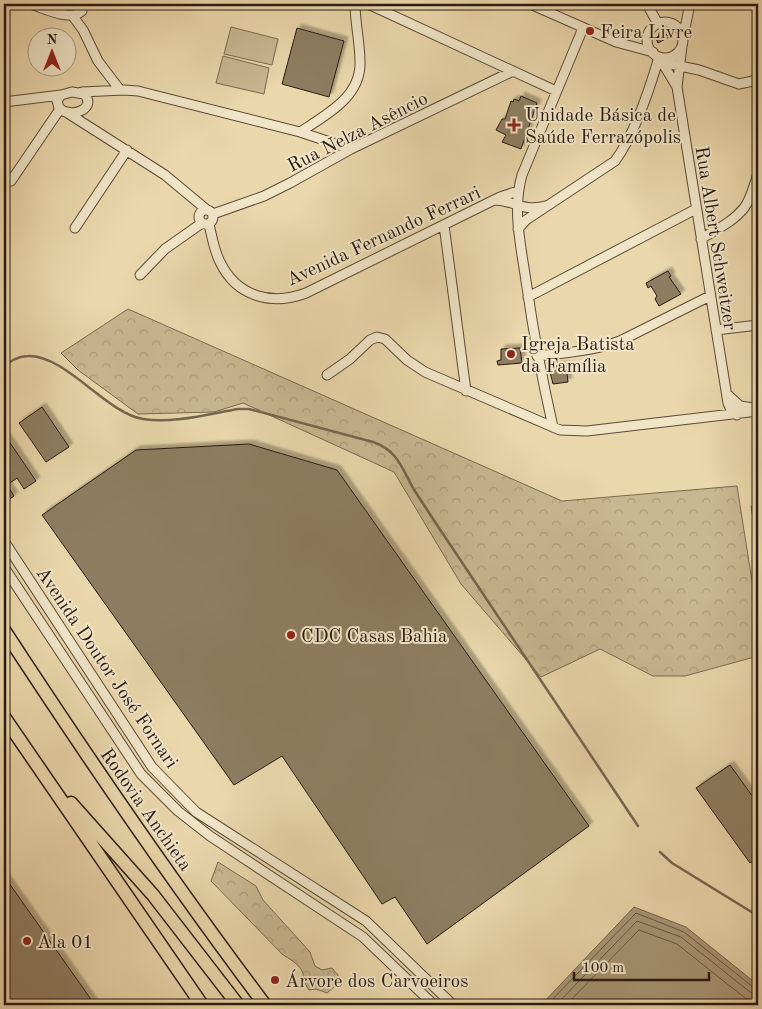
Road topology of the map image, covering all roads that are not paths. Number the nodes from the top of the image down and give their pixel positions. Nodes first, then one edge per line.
1 (30, 4) edge
2 (355, 4) edge
3 (368, 4) edge
4 (530, 4) edge
5 (647, 4) edge
6 (82, 7) edge
7 (689, 7) edge
8 (72, 15) junction
9 (669, 22) junction
10 (658, 24) junction
11 (583, 28) junction
12 (83, 30) junction
13 (648, 35) junction
14 (683, 42) junction
15 (625, 45) junction
16 (658, 57) junction
17 (679, 66) junction
18 (513, 71) junction
19 (669, 75) junction
20 (653, 79) junction
21 (756, 79) edge
22 (677, 87) junction
23 (758, 89) edge
24 (120, 90) junction
25 (109, 91) junction
26 (556, 91) junction
27 (82, 92) junction
28 (61, 95) junction
29 (34, 99) junction
30 (4, 102) edge
31 (88, 104) junction
32 (61, 109) junction
33 (92, 128) junction
34 (300, 132) junction
35 (351, 149) junction
36 (127, 150) junction
37 (758, 174) edge
38 (11, 181) dead end
39 (518, 191) junction
40 (494, 200) junction
41 (553, 204) junction
42 (517, 205) junction
43 (696, 209) junction
44 (206, 217) junction
45 (444, 225) junction
46 (75, 228) dead end
47 (518, 229) junction
48 (701, 239) junction
49 (140, 275) dead end
50 (710, 296) junction
51 (528, 297) junction
52 (758, 325) edge
53 (716, 330) junction
54 (537, 356) junction
55 (327, 375) dead end
56 (466, 391) junction
57 (727, 394) junction
58 (758, 410) edge
59 (737, 414) junction
60 (714, 417) junction
61 (552, 427) junction
62 (4, 541) edge
63 (4, 567) edge
64 (4, 630) edge
65 (4, 717) edge
66 (36, 764) junction
67 (250, 986) junction
68 (202, 1005) edge
69 (238, 1005) edge
70 (265, 1005) edge
71 (274, 1005) edge
72 (434, 1005) edge
73 (453, 1005) edge

1 - 8 street
2 - 34 street
3 - 18 street
4 - 11 street
5 - 10 street
6 - 8 street
6 - 12 street
7 - 9 street
7 - 14 street, Rua Albert Schweitzer
8 - 12 street
9 - 10 street
9 - 14 street
10 - 13 street
11 - 15 street
11 - 26 street
12 - 24 street
13 - 15 street
13 - 16 street
14 - 16 street
14 - 17 street, Rua Albert Schweitzer
15 - 16 street
16 - 17 street
16 - 19 street, Rua Albert Schweitzer
16 - 20 street
17 - 21 street
17 - 22 street, Rua Albert Schweitzer
18 - 26 street
18 - 35 street, Rua Nelza Asêncio
19 - 20 street
19 - 22 street, Rua Albert Schweitzer
20 - 41 street
21 - 23 street
22 - 43 street, Rua Albert Schweitzer
24 - 25 street
24 - 34 street
25 - 27 street
25 - 31 street
26 - 39 street
27 - 28 street
27 - 31 street
28 - 29 street
28 - 32 street
29 - 30 street
29 - 32 street
31 - 32 street
31 - 33 street
32 - 33 street
32 - 38 street
33 - 36 street
34 - 35 street
35 - 44 street, Rua Nelza Asêncio
36 - 44 street, Avenida Fernando Ferrari
36 - 46 street
37 - 48 street
39 - 40 street, Avenida Fernando Ferrari
39 - 42 street
40 - 42 street, Avenida Fernando Ferrari
40 - 45 street, Avenida Fernando Ferrari
41 - 42 street, Avenida Fernando Ferrari
41 - 47 street
42 - 47 street
43 - 48 street, Rua Albert Schweitzer
43 - 51 street
44 - 45 street, Avenida Fernando Ferrari
44 - 49 street, Rua Nelza Asêncio
45 - 56 street
47 - 51 street
48 - 50 street, Rua Albert Schweitzer
50 - 53 street, Rua Albert Schweitzer
50 - 54 street
51 - 54 street
52 - 53 street
53 - 57 street, Rua Albert Schweitzer
54 - 61 street
55 - 56 street
56 - 61 street
57 - 58 street
57 - 59 street, Rua Albert Schweitzer
57 - 60 street
58 - 59 street
59 - 60 street
60 - 61 street
62 - 73 street, Avenida Doutor José Fornari
63 - 72 street, Avenida Doutor José Fornari
64 - 67 highway, Rodovia Anchieta
65 - 66 highway
66 - 68 highway
66 - 69 highway
67 - 70 highway, Rodovia Anchieta
67 - 71 highway

